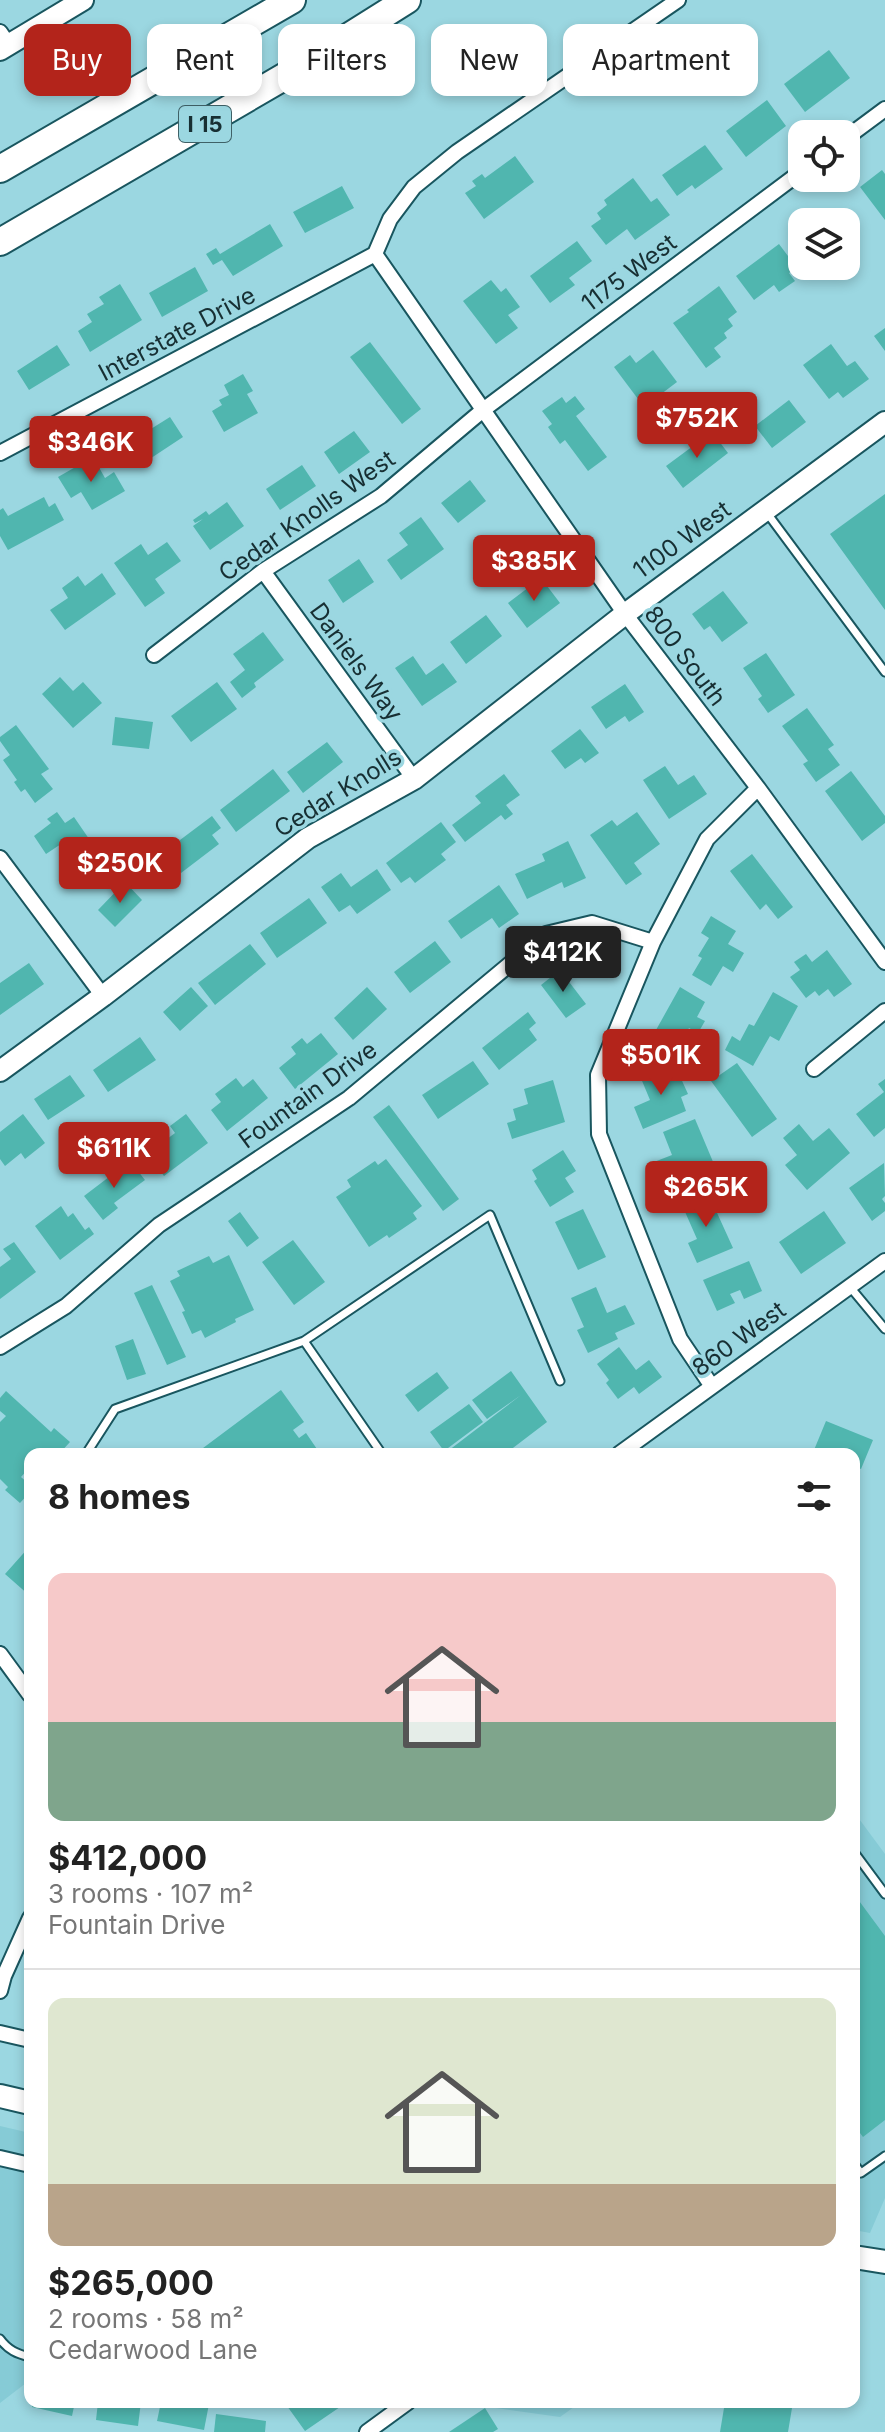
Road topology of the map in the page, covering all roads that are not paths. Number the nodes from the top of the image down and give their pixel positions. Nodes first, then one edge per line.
1 (83, 0) edge
2 (292, 0) edge
3 (407, 0) edge
4 (678, 0) edge
5 (3, 42) edge
6 (885, 109) edge
7 (860, 128) edge
8 (0, 169) edge
9 (788, 181) edge
10 (0, 242) edge
11 (375, 254) junction
12 (483, 410) junction
13 (885, 422) edge
14 (0, 453) edge
15 (765, 511) junction
16 (263, 571) junction
17 (625, 614) junction
18 (154, 655) dead end
19 (885, 672) edge
20 (414, 779) junction
21 (758, 788) junction
22 (0, 858) edge
23 (653, 942) junction
24 (885, 962) edge
25 (103, 996) junction
26 (885, 1011) edge
27 (814, 1069) dead end
28 (0, 1071) edge
29 (885, 1261) edge
30 (850, 1287) junction
31 (885, 1329) edge
32 (304, 1341) junction
33 (0, 1347) edge
34 (560, 1381) dead end
35 (711, 1385) junction
36 (90, 1448) edge
37 (378, 1448) edge
38 (627, 1448) edge
39 (0, 1654) edge
40 (24, 1687) edge
41 (860, 1860) edge
42 (885, 1894) edge
43 (24, 1931) edge
44 (0, 1991) edge
45 (0, 2033) edge
46 (24, 2039) edge
47 (0, 2096) edge
48 (24, 2102) edge
49 (885, 2156) edge
50 (0, 2158) edge
51 (24, 2164) edge
52 (860, 2172) edge
53 (860, 2258) edge
54 (885, 2262) edge
55 (0, 2339) edge
56 (24, 2356) edge
57 (400, 2408) edge
58 (367, 2432) edge

1 - 5 street
2 - 8 highway, I 15
3 - 10 highway, I 15
4 - 11 street
6 - 7 street
9 - 12 street, 1175 West
11 - 12 street, 800 South
11 - 14 street, Interstate Drive
12 - 16 street, Cedar Knolls West
12 - 17 street, 800 South
13 - 15 street, 1100 West
15 - 17 street, 1100 West
15 - 19 lane
16 - 18 street, Cedar Knolls West
16 - 20 street, Daniels Way
17 - 20 street, Cedar Knolls
17 - 21 street, 800 South
20 - 25 street, Cedar Knolls
21 - 23 street
21 - 24 street, 800 South
22 - 25 street
23 - 33 street, Fountain Drive
23 - 35 street
25 - 28 street, Cedar Knolls
26 - 27 street
29 - 30 street, 860 West
30 - 31 lane
30 - 35 street, 860 West
32 - 34 lane
32 - 36 lane
32 - 37 lane
35 - 38 street, 860 West
39 - 40 street
41 - 42 lane
43 - 44 street
45 - 46 street
47 - 48 main road
49 - 52 lane
50 - 51 street
53 - 54 main road
55 - 56 lane
57 - 58 street

